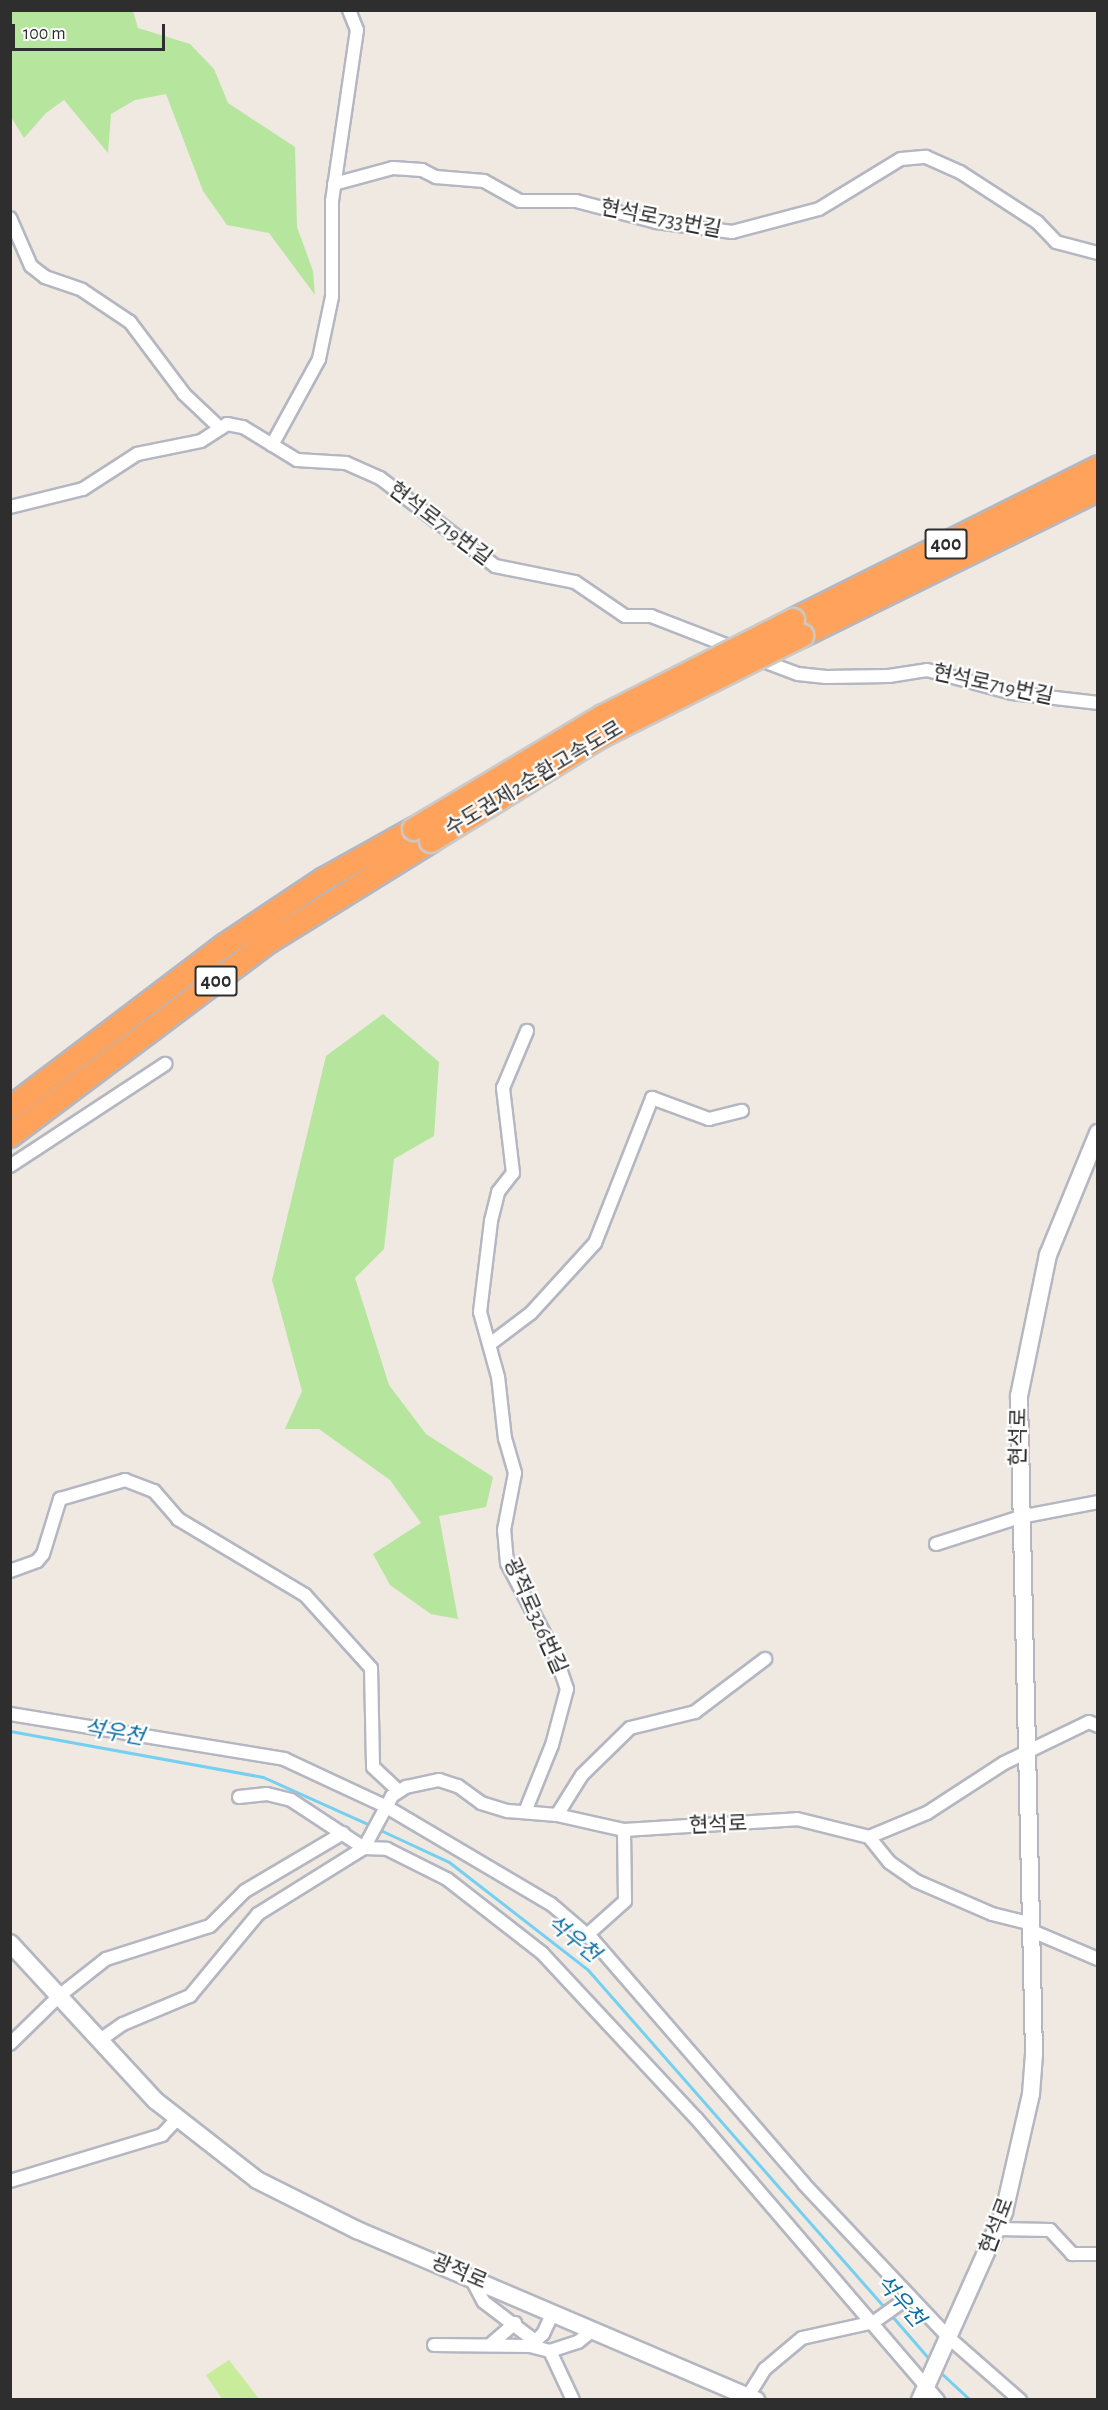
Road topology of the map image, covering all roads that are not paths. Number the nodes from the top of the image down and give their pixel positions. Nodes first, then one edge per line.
1 (349, 10) edge
2 (334, 184) junction
3 (10, 218) edge
4 (1098, 253) edge
5 (220, 428) junction
6 (272, 445) junction
7 (1098, 466) edge
8 (1098, 490) edge
9 (1098, 496) edge
10 (10, 507) edge
11 (959, 559) junction
12 (798, 628) junction
13 (1098, 703) edge
14 (422, 835) junction
15 (527, 1031) dead end
16 (165, 1064) dead end
17 (10, 1108) edge
18 (742, 1111) dead end
19 (1098, 1133) edge
20 (10, 1136) edge
21 (10, 1166) edge
22 (490, 1344) junction
23 (1098, 1502) edge
24 (1020, 1517) junction
25 (936, 1544) dead end
26 (10, 1571) edge
27 (765, 1659) dead end
28 (10, 1714) edge
29 (1098, 1726) edge
30 (1026, 1753) junction
31 (399, 1791) junction
32 (239, 1797) dead end
33 (386, 1806) junction
34 (525, 1812) junction
35 (556, 1815) junction
36 (624, 1830) junction
37 (343, 1833) junction
38 (869, 1837) junction
39 (366, 1844) junction
40 (1032, 1927) junction
41 (587, 1935) junction
42 (10, 1943) edge
43 (1098, 1959) edge
44 (60, 1998) junction
45 (97, 2038) junction
46 (10, 2044) edge
47 (177, 2119) junction
48 (10, 2181) edge
49 (997, 2229) junction
50 (1098, 2254) edge
51 (471, 2277) junction
52 (910, 2296) junction
53 (553, 2313) junction
54 (874, 2322) junction
55 (515, 2323) junction
56 (593, 2330) junction
57 (947, 2340) junction
58 (491, 2344) junction
59 (532, 2344) junction
60 (434, 2345) dead end
61 (550, 2350) junction
62 (928, 2396) edge
63 (752, 2398) edge
64 (573, 2400) edge
65 (1020, 2400) edge

1 - 2 street
2 - 4 street, 현석로733번길
2 - 6 street
3 - 5 street
5 - 6 street, 현석로719번길
5 - 10 street
6 - 13 street, 현석로719번길
7 - 12 highway, 수도권제2순환고속도로 / 400
8 - 11 highway, 수도권제2순환고속도로 / 400
9 - 11 highway
11 - 12 highway, 수도권제2순환고속도로 / 400
12 - 14 highway, 수도권제2순환고속도로 / 400, bridge
14 - 17 highway, 수도권제2순환고속도로 / 400
14 - 20 highway, 수도권제2순환고속도로 / 400
15 - 22 street, 광적로326번길
16 - 21 street
18 - 22 street
19 - 24 street, 현석로
22 - 34 street, 광적로326번길
23 - 24 street
24 - 25 street
24 - 30 street, 현석로
26 - 31 street
27 - 35 street
28 - 33 street
29 - 30 street
30 - 38 street
30 - 40 street, 현석로
31 - 33 street
31 - 34 street
32 - 37 street
33 - 39 street
33 - 41 street
34 - 35 street
35 - 36 street, 현석로
36 - 38 street, 현석로
36 - 41 street
37 - 39 street
37 - 44 street
38 - 40 street
39 - 45 street
39 - 54 street
40 - 43 street
40 - 49 street, 현석로
41 - 52 street
42 - 44 street
44 - 45 street, 광적로
44 - 46 street
45 - 47 street, 광적로
47 - 48 street
47 - 51 street, 광적로
49 - 50 street
49 - 57 street, 현석로
51 - 53 street, 광적로
51 - 55 street
52 - 54 street
52 - 57 street
53 - 56 street, 광적로
53 - 59 street
54 - 62 street
54 - 63 street
55 - 58 street
55 - 59 street
56 - 61 street
56 - 63 street, 광적로
57 - 62 street, 현석로
57 - 65 street
58 - 59 street
58 - 60 street
59 - 61 street
61 - 64 street

